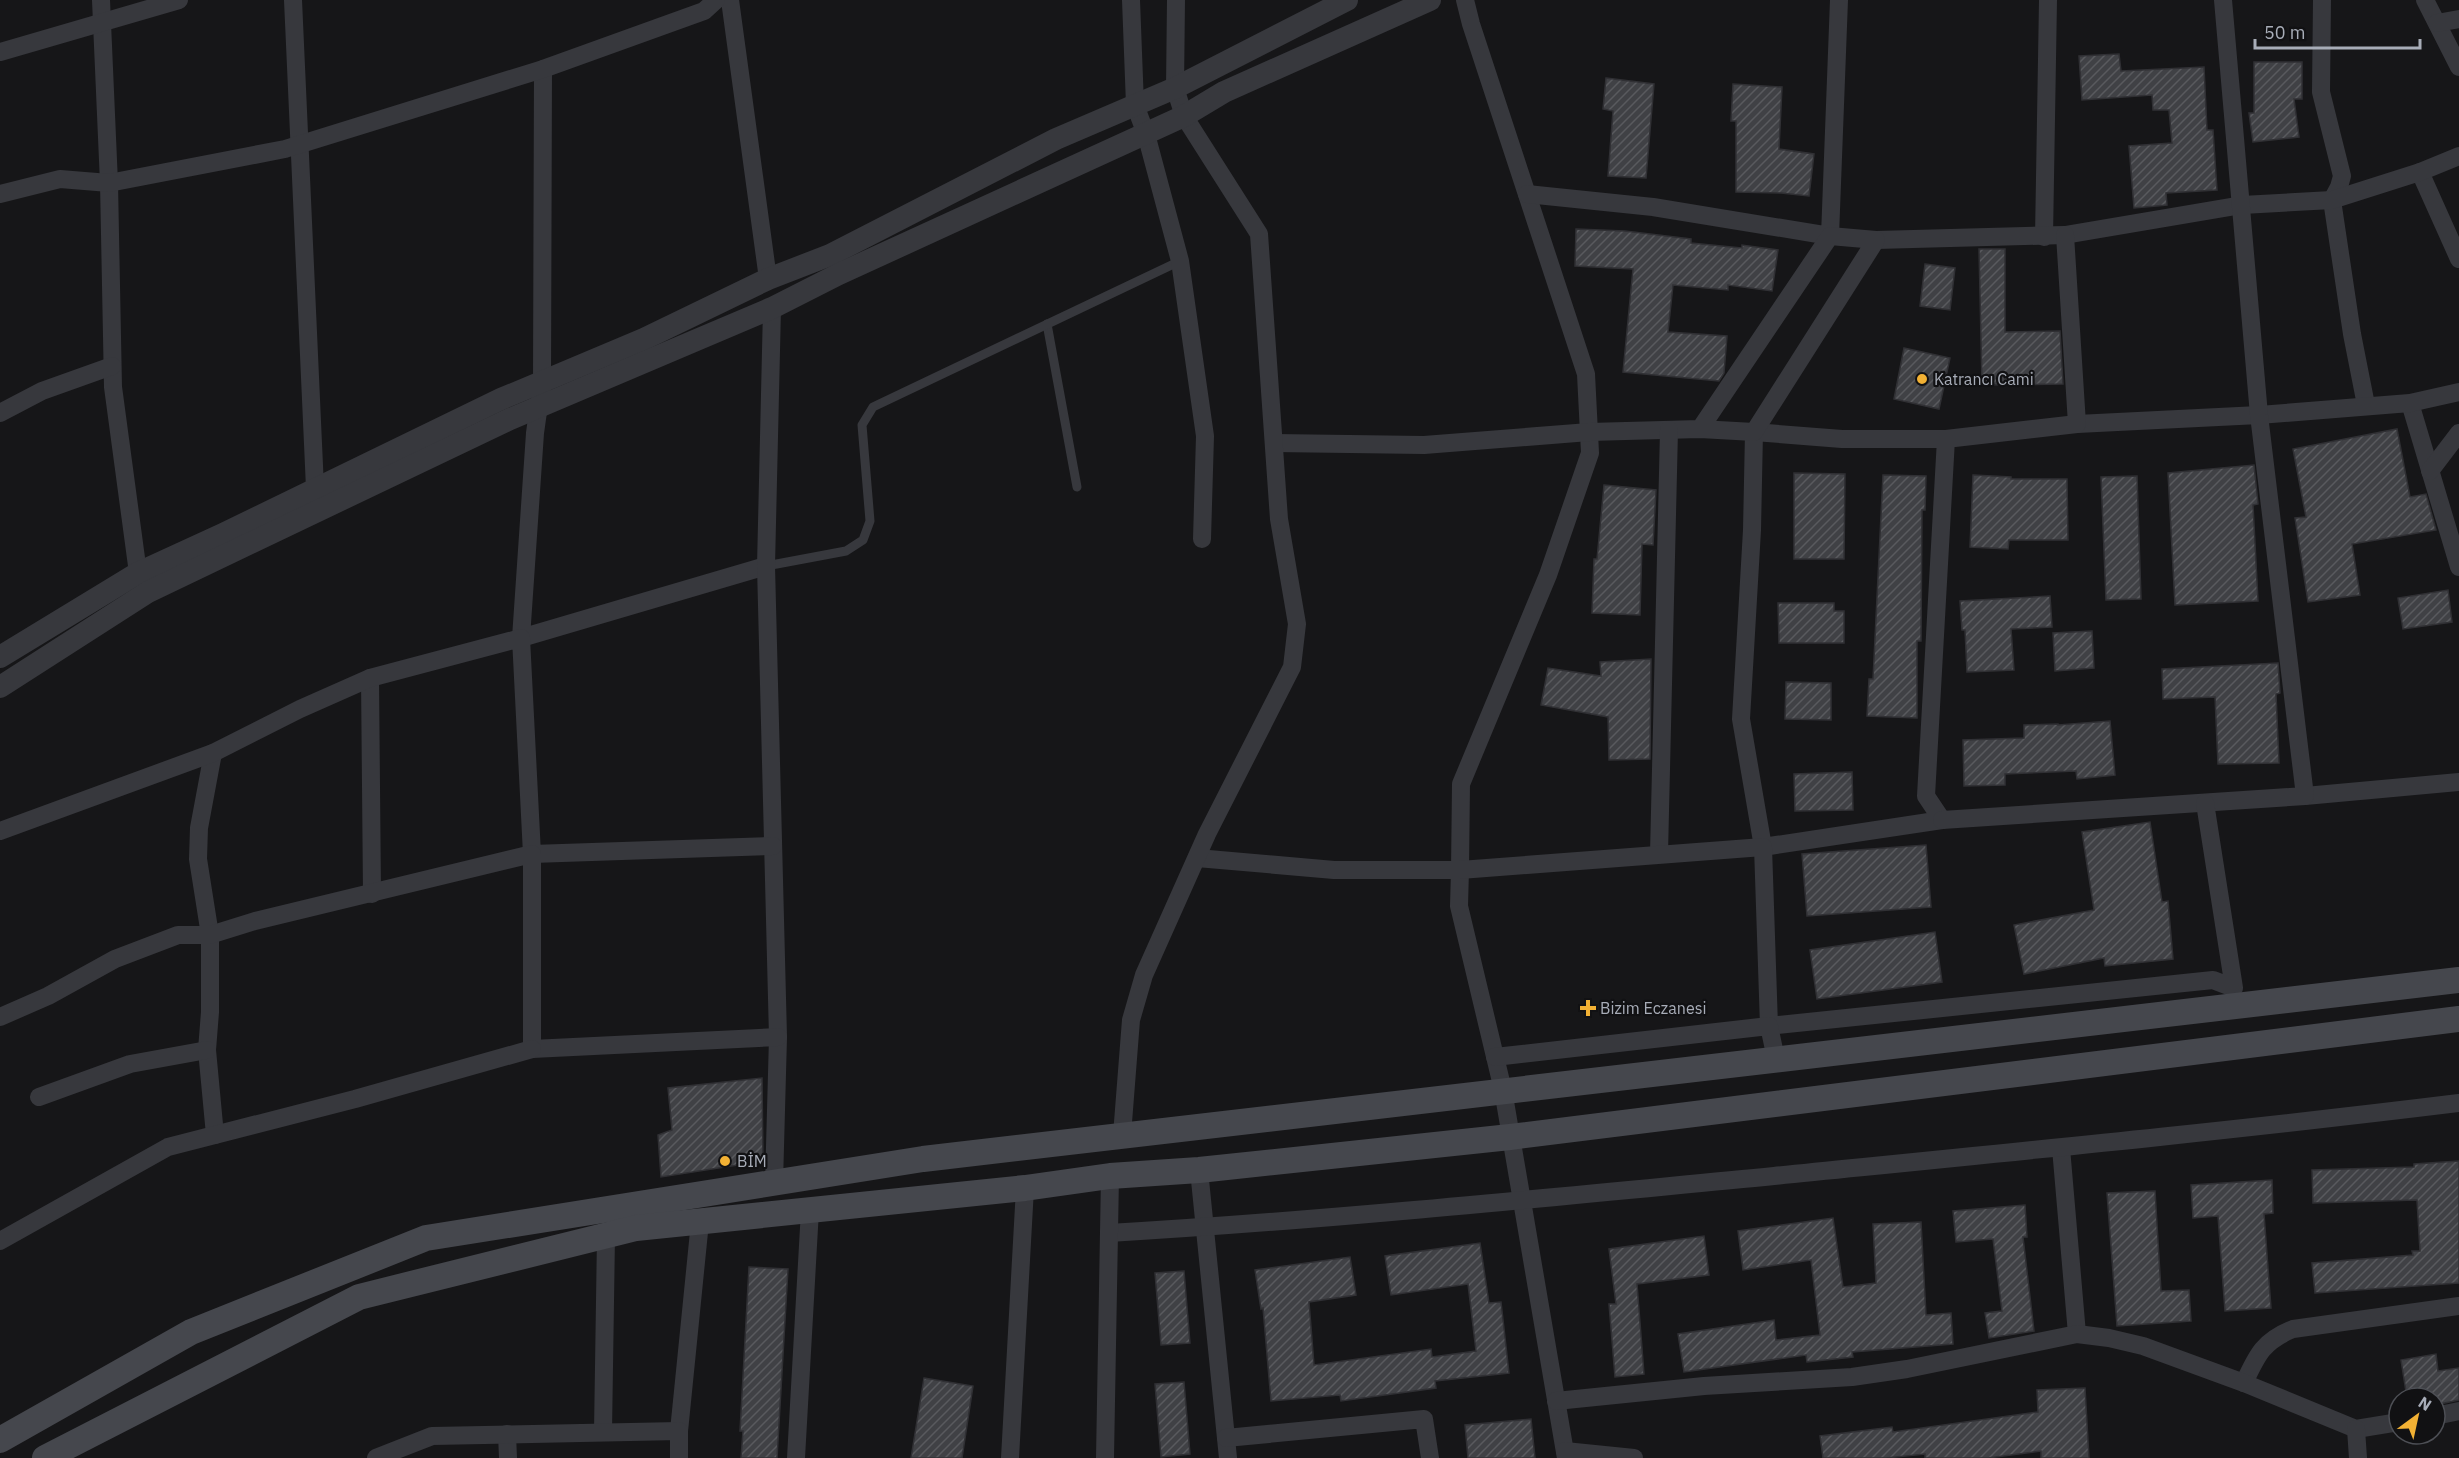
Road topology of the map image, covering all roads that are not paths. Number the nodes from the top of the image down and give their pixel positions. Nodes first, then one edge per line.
1 (101, 0) edge
2 (179, 0) edge
3 (293, 0) edge
4 (716, 0) edge
5 (730, 0) edge
6 (1131, 0) edge
7 (1176, 0) edge
8 (1347, 0) edge
9 (1430, 0) edge
10 (1466, 0) edge
11 (1839, 0) edge
12 (2048, 0) edge
13 (2223, 0) edge
14 (2322, 0) edge
15 (2425, 0) edge
16 (2459, 19) edge
17 (102, 21) junction
18 (2437, 23) junction
19 (0, 52) edge
20 (2459, 67) edge
21 (543, 69) junction
22 (1175, 88) junction
23 (1135, 105) junction
24 (1184, 116) junction
25 (1146, 134) junction
26 (300, 144) junction
27 (2459, 156) edge
28 (2420, 172) junction
29 (108, 183) junction
30 (0, 194) edge
31 (1527, 194) junction
32 (2332, 200) junction
33 (2242, 205) junction
34 (2065, 235) junction
35 (1830, 236) junction
36 (2044, 237) junction
37 (1876, 240) junction
38 (2459, 259) edge
39 (1180, 261) junction
40 (768, 279) junction
41 (772, 308) junction
42 (1047, 324) junction
43 (112, 366) junction
44 (542, 383) junction
45 (2459, 393) edge
46 (2410, 403) junction
47 (2366, 405) junction
48 (539, 407) junction
49 (0, 413) edge
50 (2259, 415) junction
51 (2077, 424) junction
52 (1700, 429) junction
53 (1669, 430) junction
54 (1589, 432) junction
55 (1754, 432) junction
56 (2459, 433) edge
57 (1946, 439) junction
58 (1274, 443) junction
59 (2430, 471) junction
60 (1077, 487) dead end
61 (315, 488) junction
62 (1202, 539) dead end
63 (766, 566) junction
64 (2459, 567) edge
65 (138, 573) junction
66 (521, 638) junction
67 (0, 657) edge
68 (370, 678) junction
69 (0, 687) edge
70 (213, 753) junction
71 (2459, 782) edge
72 (2305, 796) junction
73 (2205, 803) junction
74 (1942, 820) junction
75 (0, 831) edge
76 (773, 846) junction
77 (1763, 847) junction
78 (532, 854) junction
79 (1659, 854) junction
80 (1197, 858) junction
81 (1460, 870) junction
82 (372, 894) junction
83 (210, 934) junction
84 (2459, 980) edge
85 (0, 1017) edge
86 (2459, 1019) edge
87 (1768, 1026) junction
88 (778, 1038) junction
89 (532, 1049) junction
90 (207, 1050) junction
91 (1495, 1057) junction
92 (1776, 1059) junction
93 (1503, 1090) junction
94 (39, 1097) dead end
95 (2459, 1103) edge
96 (215, 1135) junction
97 (1122, 1135) junction
98 (1510, 1137) junction
99 (2061, 1148) junction
100 (1199, 1170) junction
101 (1110, 1176) junction
102 (774, 1183) junction
103 (1025, 1188) junction
104 (1521, 1201) junction
105 (810, 1210) junction
106 (700, 1222) junction
107 (1205, 1228) junction
108 (1109, 1233) junction
109 (606, 1236) junction
110 (0, 1241) edge
111 (2459, 1306) edge
112 (2077, 1334) junction
113 (2244, 1383) junction
114 (1556, 1401) junction
115 (2387, 1424) edge
116 (2356, 1429) junction
117 (678, 1431) junction
118 (603, 1432) junction
119 (507, 1434) junction
120 (1226, 1438) junction
121 (0, 1440) edge
122 (1565, 1454) edge
123 (45, 1458) edge
124 (376, 1458) edge
125 (508, 1458) edge
126 (679, 1458) edge
127 (796, 1458) edge
128 (1010, 1458) edge
129 (1105, 1458) edge
130 (1228, 1458) edge
131 (1430, 1458) edge
132 (1634, 1458) edge
133 (2358, 1458) edge

1 - 17 street
2 - 17 street
3 - 26 street
4 - 21 street
5 - 40 street
6 - 23 street
7 - 22 street
8 - 22 street
9 - 24 street
10 - 31 street
11 - 35 street
12 - 36 street
13 - 33 street
14 - 32 street
15 - 18 street
16 - 18 street
17 - 19 street
17 - 29 street
18 - 20 street
21 - 26 street
21 - 44 street
22 - 23 street
22 - 24 street
23 - 25 street
23 - 40 street
24 - 25 street
24 - 58 street
25 - 39 street
25 - 41 street
26 - 29 street
26 - 61 street
27 - 28 street
28 - 32 street
28 - 38 street
29 - 30 street
29 - 43 street
31 - 35 street
31 - 54 street
32 - 33 street
32 - 47 street
33 - 34 street
33 - 50 street
34 - 36 street
34 - 51 street
35 - 37 street
35 - 52 street
36 - 37 street
37 - 55 street
39 - 42 lane
39 - 62 street
40 - 44 street
41 - 48 street
41 - 63 street
42 - 60 lane
42 - 63 lane
43 - 49 street
43 - 65 street
44 - 48 street
44 - 61 street
45 - 46 street
46 - 47 street
46 - 59 street
47 - 50 street
48 - 66 street
48 - 69 street
50 - 51 street
50 - 72 street
51 - 57 street
52 - 53 street
52 - 55 street
53 - 54 street
53 - 79 street
54 - 58 street
54 - 81 street
55 - 57 street
55 - 77 street
56 - 59 street
57 - 74 street
58 - 80 street
59 - 64 street
61 - 65 street
63 - 66 street
63 - 76 street
65 - 67 street
66 - 68 street
66 - 78 street
68 - 70 street
68 - 82 street
70 - 75 street
70 - 83 street
71 - 72 street
72 - 73 street
73 - 74 street
73 - 87 street
74 - 77 street
76 - 78 street
76 - 88 street
77 - 79 street
77 - 87 street
78 - 82 street
78 - 89 street
79 - 81 street
80 - 81 street
80 - 97 street
81 - 91 street
82 - 83 street
83 - 85 street
83 - 90 street
84 - 92 main road
86 - 98 main road
87 - 91 street
87 - 92 street
88 - 89 street
88 - 102 street
89 - 96 street
90 - 94 street
90 - 96 street
91 - 93 street
92 - 93 main road
93 - 97 main road
93 - 98 street
95 - 99 street
96 - 110 street
97 - 102 main road
98 - 100 main road
98 - 104 street
99 - 104 street
99 - 112 street
100 - 101 main road
100 - 107 street
101 - 103 main road
101 - 108 street
102 - 121 main road
103 - 105 main road
103 - 128 street
104 - 107 street
104 - 114 street
105 - 106 main road
105 - 127 street
106 - 109 main road
106 - 117 street
107 - 108 street
107 - 120 street
108 - 129 street
109 - 118 street
109 - 123 main road
111 - 113 street
112 - 113 street
112 - 114 street
113 - 116 street
114 - 122 street
115 - 116 street
116 - 133 street
117 - 118 street
117 - 126 street
118 - 119 street
119 - 124 street
119 - 125 street
120 - 130 street
120 - 131 street
122 - 132 street

